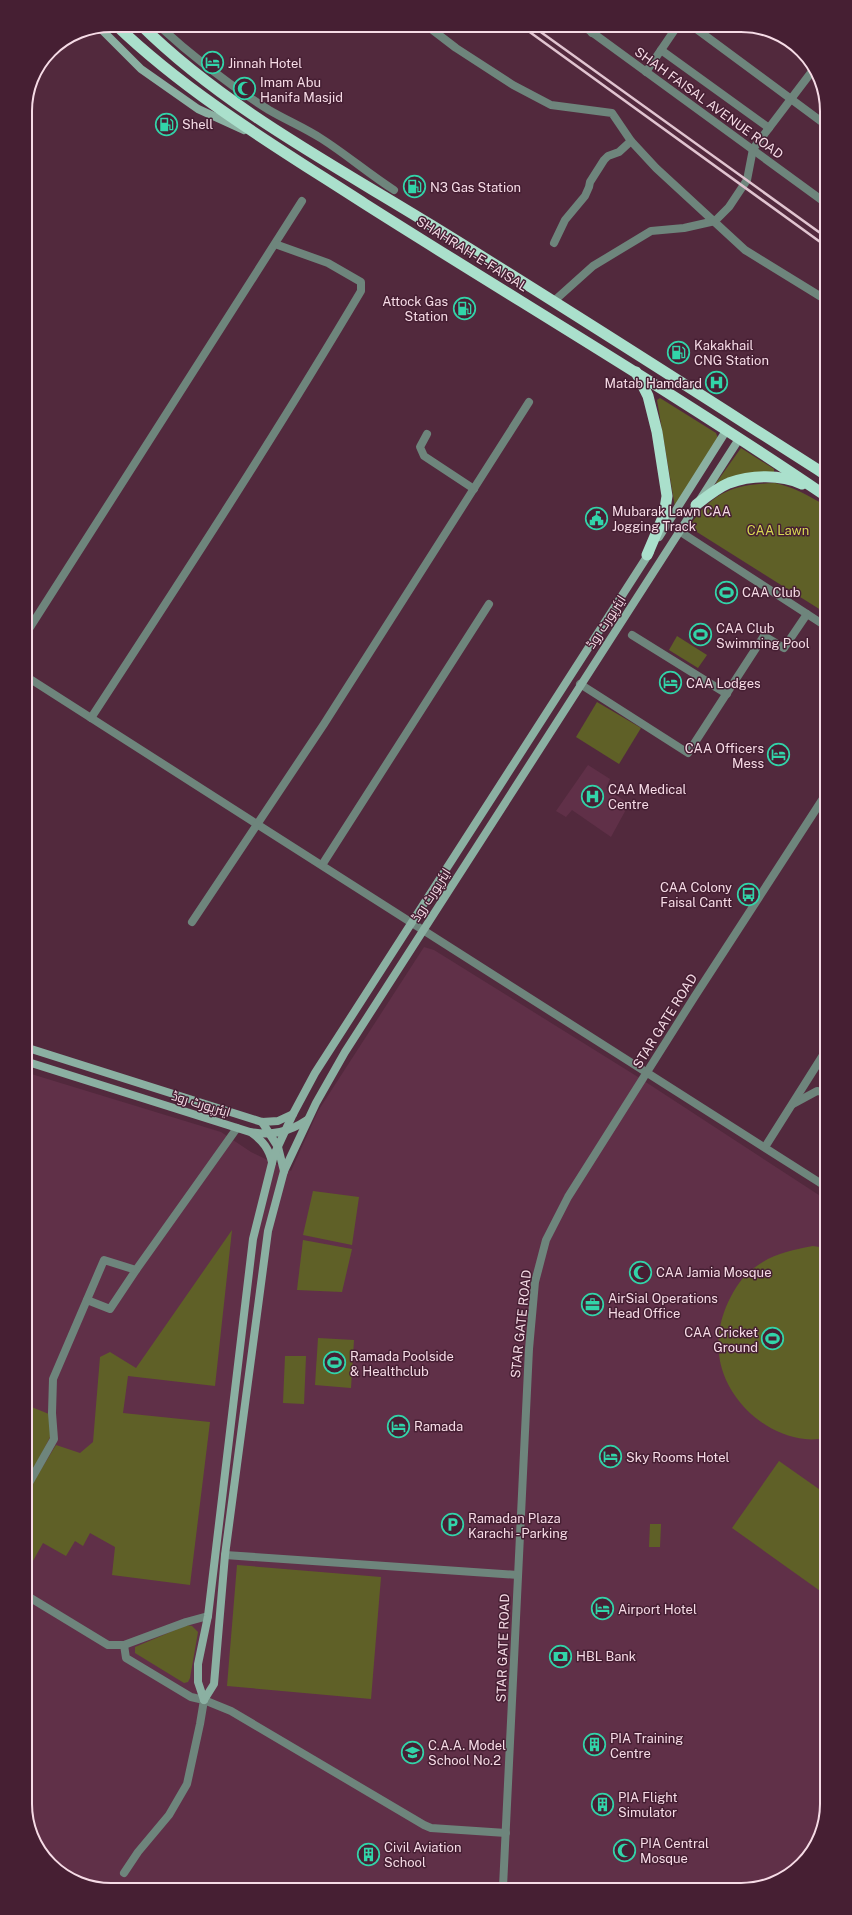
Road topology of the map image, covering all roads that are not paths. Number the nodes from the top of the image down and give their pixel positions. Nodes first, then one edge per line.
1 (104, 32) edge
2 (123, 32) edge
3 (148, 32) edge
4 (166, 32) edge
5 (435, 32) edge
6 (673, 32) edge
7 (701, 32) edge
8 (592, 33) edge
9 (661, 50) junction
10 (646, 72) junction
11 (810, 73) edge
12 (791, 98) junction
13 (820, 120) edge
14 (769, 128) junction
15 (631, 141) junction
16 (268, 142) junction
17 (753, 149) junction
18 (394, 190) dead end
19 (820, 199) edge
20 (302, 201) dead end
21 (715, 221) junction
22 (554, 243) dead end
23 (275, 244) junction
24 (820, 296) edge
25 (554, 301) junction
26 (636, 372) junction
27 (529, 402) dead end
28 (726, 431) junction
29 (428, 434) dead end
30 (739, 439) junction
31 (820, 471) edge
32 (474, 489) junction
33 (820, 492) edge
34 (820, 493) edge
35 (696, 505) junction
36 (679, 531) junction
37 (648, 555) junction
38 (488, 604) dead end
39 (807, 614) junction
40 (820, 622) edge
41 (32, 623) edge
42 (632, 635) dead end
43 (32, 680) edge
44 (580, 684) junction
45 (726, 694) junction
46 (91, 718) junction
47 (820, 803) edge
48 (258, 823) junction
49 (322, 865) junction
50 (192, 922) dead end
51 (411, 923) junction
52 (422, 930) junction
53 (32, 1049) edge
54 (820, 1060) edge
55 (32, 1063) edge
56 (646, 1073) junction
57 (820, 1091) edge
58 (792, 1105) junction
59 (293, 1114) junction
60 (308, 1119) junction
61 (262, 1122) junction
62 (238, 1128) junction
63 (250, 1132) junction
64 (285, 1132) junction
65 (271, 1134) junction
66 (278, 1147) junction
67 (765, 1147) junction
68 (272, 1163) junction
69 (284, 1171) junction
70 (820, 1183) edge
71 (136, 1270) junction
72 (87, 1300) junction
73 (232, 1407) junction
74 (245, 1409) junction
75 (32, 1479) edge
76 (221, 1504) junction
77 (232, 1506) junction
78 (225, 1555) junction
79 (518, 1576) junction
80 (32, 1599) edge
81 (208, 1616) junction
82 (124, 1645) junction
83 (204, 1700) junction
84 (506, 1834) junction
85 (124, 1873) dead end
86 (504, 1883) edge

1 - 16 main road
2 - 16 highway, SHAHRAH-E-FAISAL
3 - 25 highway, SHAHRAH-E-FAISAL
4 - 18 street
5 - 15 street
6 - 9 street
7 - 12 street
8 - 10 street, SHAH FAISAL AVENUE ROAD
9 - 10 street
9 - 14 street
10 - 17 street, SHAH FAISAL AVENUE ROAD
11 - 12 street
12 - 13 street
12 - 14 street
14 - 17 street
15 - 21 street
15 - 22 street
16 - 26 highway, SHAHRAH-E-FAISAL
17 - 19 street, SHAH FAISAL AVENUE ROAD
17 - 21 street
20 - 23 street
21 - 24 street
21 - 25 street
23 - 41 street
23 - 46 street
25 - 31 highway, SHAHRAH-E-FAISAL
26 - 28 highway, SHAHRAH-E-FAISAL
26 - 37 highway
27 - 32 street
28 - 30 highway, SHAHRAH-E-FAISAL
28 - 37 main road, ایئرپورٹ روڈ
29 - 32 street
30 - 33 highway, SHAHRAH-E-FAISAL
30 - 35 main road, ایئرپورٹ روڈ
32 - 48 street
34 - 35 highway
35 - 36 main road, ایئرپورٹ روڈ
36 - 39 street
36 - 44 main road, ایئرپورٹ روڈ
37 - 51 main road, ایئرپورٹ روڈ
38 - 49 street
39 - 40 street
39 - 45 street
42 - 45 street
43 - 46 street
44 - 45 street
44 - 52 main road, ایئرپورٹ روڈ
46 - 48 street
47 - 56 street, STAR GATE ROAD
48 - 49 street
48 - 50 street
49 - 51 street
51 - 52 street
51 - 59 main road, ایئرپورٹ روڈ
52 - 56 street
52 - 60 main road, ایئرپورٹ روڈ
53 - 61 main road, ایئرپورٹ روڈ
54 - 58 street
55 - 62 main road, ایئرپورٹ روڈ
56 - 67 street
56 - 79 street, STAR GATE ROAD
57 - 58 street
58 - 67 street
59 - 61 main road
59 - 64 main road, ایئرپورٹ روڈ
60 - 64 main road, ایئرپورٹ روڈ
60 - 69 main road
61 - 65 main road
62 - 63 main road, ایئرپورٹ روڈ
62 - 71 street
63 - 65 main road, ایئرپورٹ روڈ
63 - 68 main road
64 - 65 main road, ایئرپورٹ روڈ
64 - 66 main road, ایئرپورٹ روڈ
65 - 66 main road
66 - 68 main road, ایئرپورٹ روڈ
66 - 69 main road
67 - 70 street
68 - 73 main road, ایئرپورٹ روڈ
69 - 74 main road
71 - 72 street
71 - 72 street
72 - 75 street
73 - 74 main road
73 - 76 main road, ایئرپورٹ روڈ
74 - 77 main road
76 - 77 main road
76 - 81 main road, ایئرپورٹ روڈ
77 - 78 main road
78 - 79 street
78 - 83 main road
79 - 84 street, STAR GATE ROAD
80 - 82 street
81 - 82 street
81 - 83 main road, ایئرپورٹ روڈ
82 - 83 street
83 - 84 street
83 - 85 street
84 - 86 street, STAR GATE ROAD

